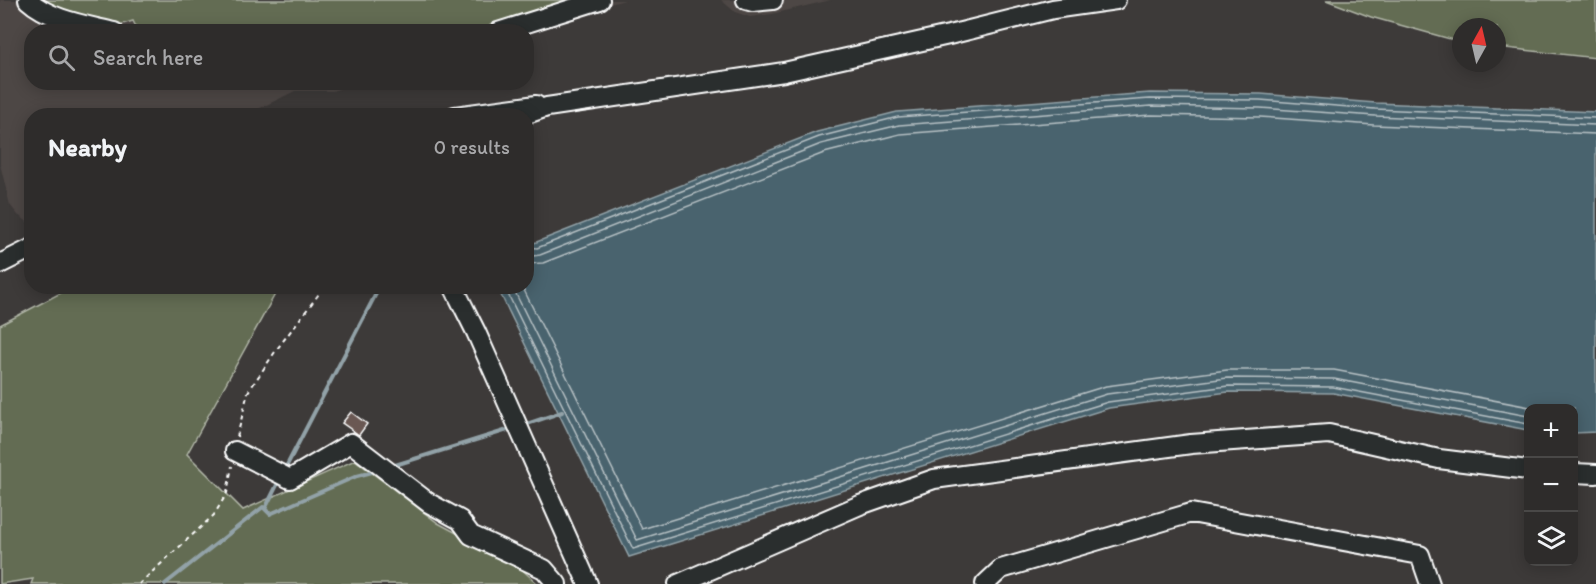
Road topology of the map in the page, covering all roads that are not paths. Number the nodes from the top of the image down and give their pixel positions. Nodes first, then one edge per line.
1 (28, 0) edge
2 (600, 0) edge
3 (746, 0) edge
4 (773, 0) edge
5 (1116, 0) edge
6 (80, 24) edge
7 (524, 24) edge
8 (784, 72) junction
9 (515, 108) edge
10 (534, 112) edge
11 (24, 252) edge
12 (0, 264) edge
13 (457, 294) edge
14 (235, 451) dead end
15 (1524, 470) edge
16 (1578, 473) edge
17 (1596, 474) edge
18 (557, 584) edge
19 (588, 584) edge
20 (678, 584) edge
21 (985, 584) edge
22 (1430, 584) edge

1 - 6 street
2 - 7 street
3 - 4 street
5 - 8 street
8 - 9 street
8 - 10 street
11 - 12 street
13 - 19 street
14 - 18 street
15 - 20 street
16 - 17 street
21 - 22 street

